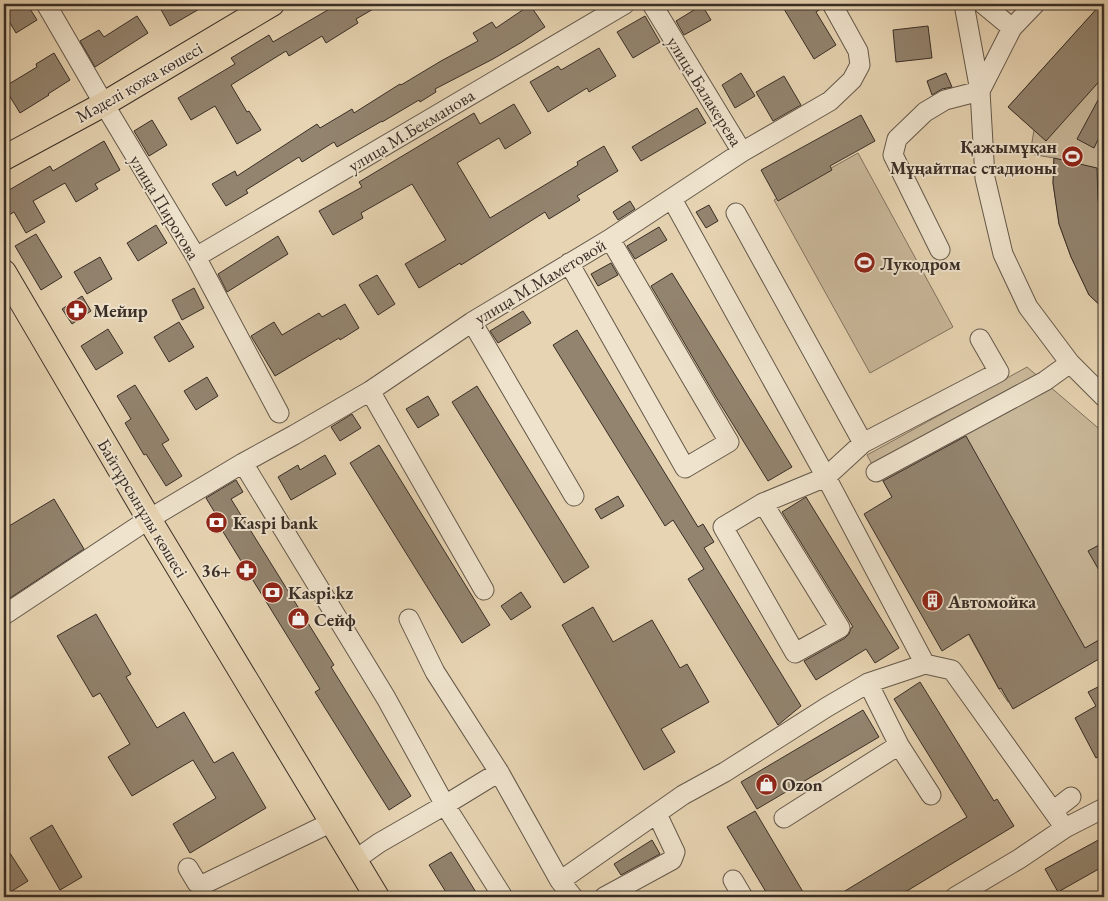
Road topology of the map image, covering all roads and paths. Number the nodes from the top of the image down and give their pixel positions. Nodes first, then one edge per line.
1 (46, 4) edge
2 (272, 4) edge
3 (625, 4) edge
4 (652, 4) edge
5 (832, 4) edge
6 (964, 4) edge
7 (983, 4) edge
8 (1035, 4) edge
9 (1012, 28) junction
10 (980, 91) junction
11 (104, 104) junction
12 (742, 152) junction
13 (4, 158) edge
14 (672, 199) junction
15 (736, 213) dead end
16 (610, 239) junction
17 (940, 250) dead end
18 (196, 257) junction
19 (569, 263) junction
20 (4, 272) edge
21 (10, 297) edge
22 (472, 322) junction
23 (980, 339) dead end
24 (1070, 363) junction
25 (370, 391) junction
26 (1104, 396) edge
27 (279, 413) dead end
28 (863, 443) junction
29 (243, 463) junction
30 (876, 472) dead end
31 (826, 477) junction
32 (574, 496) dead end
33 (763, 503) junction
34 (149, 519) junction
35 (484, 590) dead end
36 (4, 615) edge
37 (409, 619) dead end
38 (925, 664) junction
39 (868, 683) junction
40 (899, 745) junction
41 (499, 772) junction
42 (931, 795) dead end
43 (1071, 797) dead end
44 (445, 805) junction
45 (1104, 808) edge
46 (1053, 811) junction
47 (657, 814) junction
48 (784, 818) dead end
49 (332, 822) junction
50 (1065, 828) junction
51 (355, 860) junction
52 (188, 868) dead end
53 (560, 881) junction
54 (377, 897) edge
55 (503, 897) edge
56 (573, 897) edge
57 (604, 897) edge
58 (955, 897) edge

1 - 11 street, улица Пирогова
2 - 11 main road, Мәделі қожа көшесі
3 - 18 street, улица М.Бекманова
4 - 12 street, улица Балакерева
5 - 12 street, улица М.Маметовой
6 - 10 street
7 - 9 street
8 - 9 street
9 - 10 street
10 - 17 street
10 - 24 street
11 - 13 main road, Мәделі қожа көшесі
11 - 18 street, улица Пирогова
12 - 14 street, улица М.Маметовой
14 - 16 street, улица М.Маметовой
14 - 31 street
15 - 28 street
16 - 19 street, улица М.Маметовой
16 - 19 street
18 - 27 street, улица Пирогова
19 - 22 street, улица М.Маметовой
20 - 21 main road, Байтұрсынұлы көшесі
21 - 34 main road, Байтұрсынұлы көшесі
22 - 25 street, улица М.Маметовой
22 - 32 street
23 - 28 street
24 - 26 street
24 - 30 street
25 - 29 street, улица М.Маметовой
25 - 35 street
28 - 31 street
29 - 34 street, улица М.Маметовой
29 - 44 street
31 - 33 street
31 - 38 street
33 - 33 street
34 - 36 street, улица М.Маметовой
34 - 49 main road, Байтұрсынұлы көшесі
37 - 41 street
38 - 39 street
38 - 46 street
39 - 40 street
39 - 47 street
40 - 42 street
40 - 48 street
41 - 44 street
41 - 53 street
43 - 46 street
44 - 51 street
44 - 55 street
45 - 50 street
46 - 50 street
47 - 53 street
47 - 57 street
49 - 51 main road, Байтұрсынұлы көшесі
49 - 52 street
50 - 58 street
51 - 54 main road, Байтұрсынұлы көшесі
53 - 56 street

